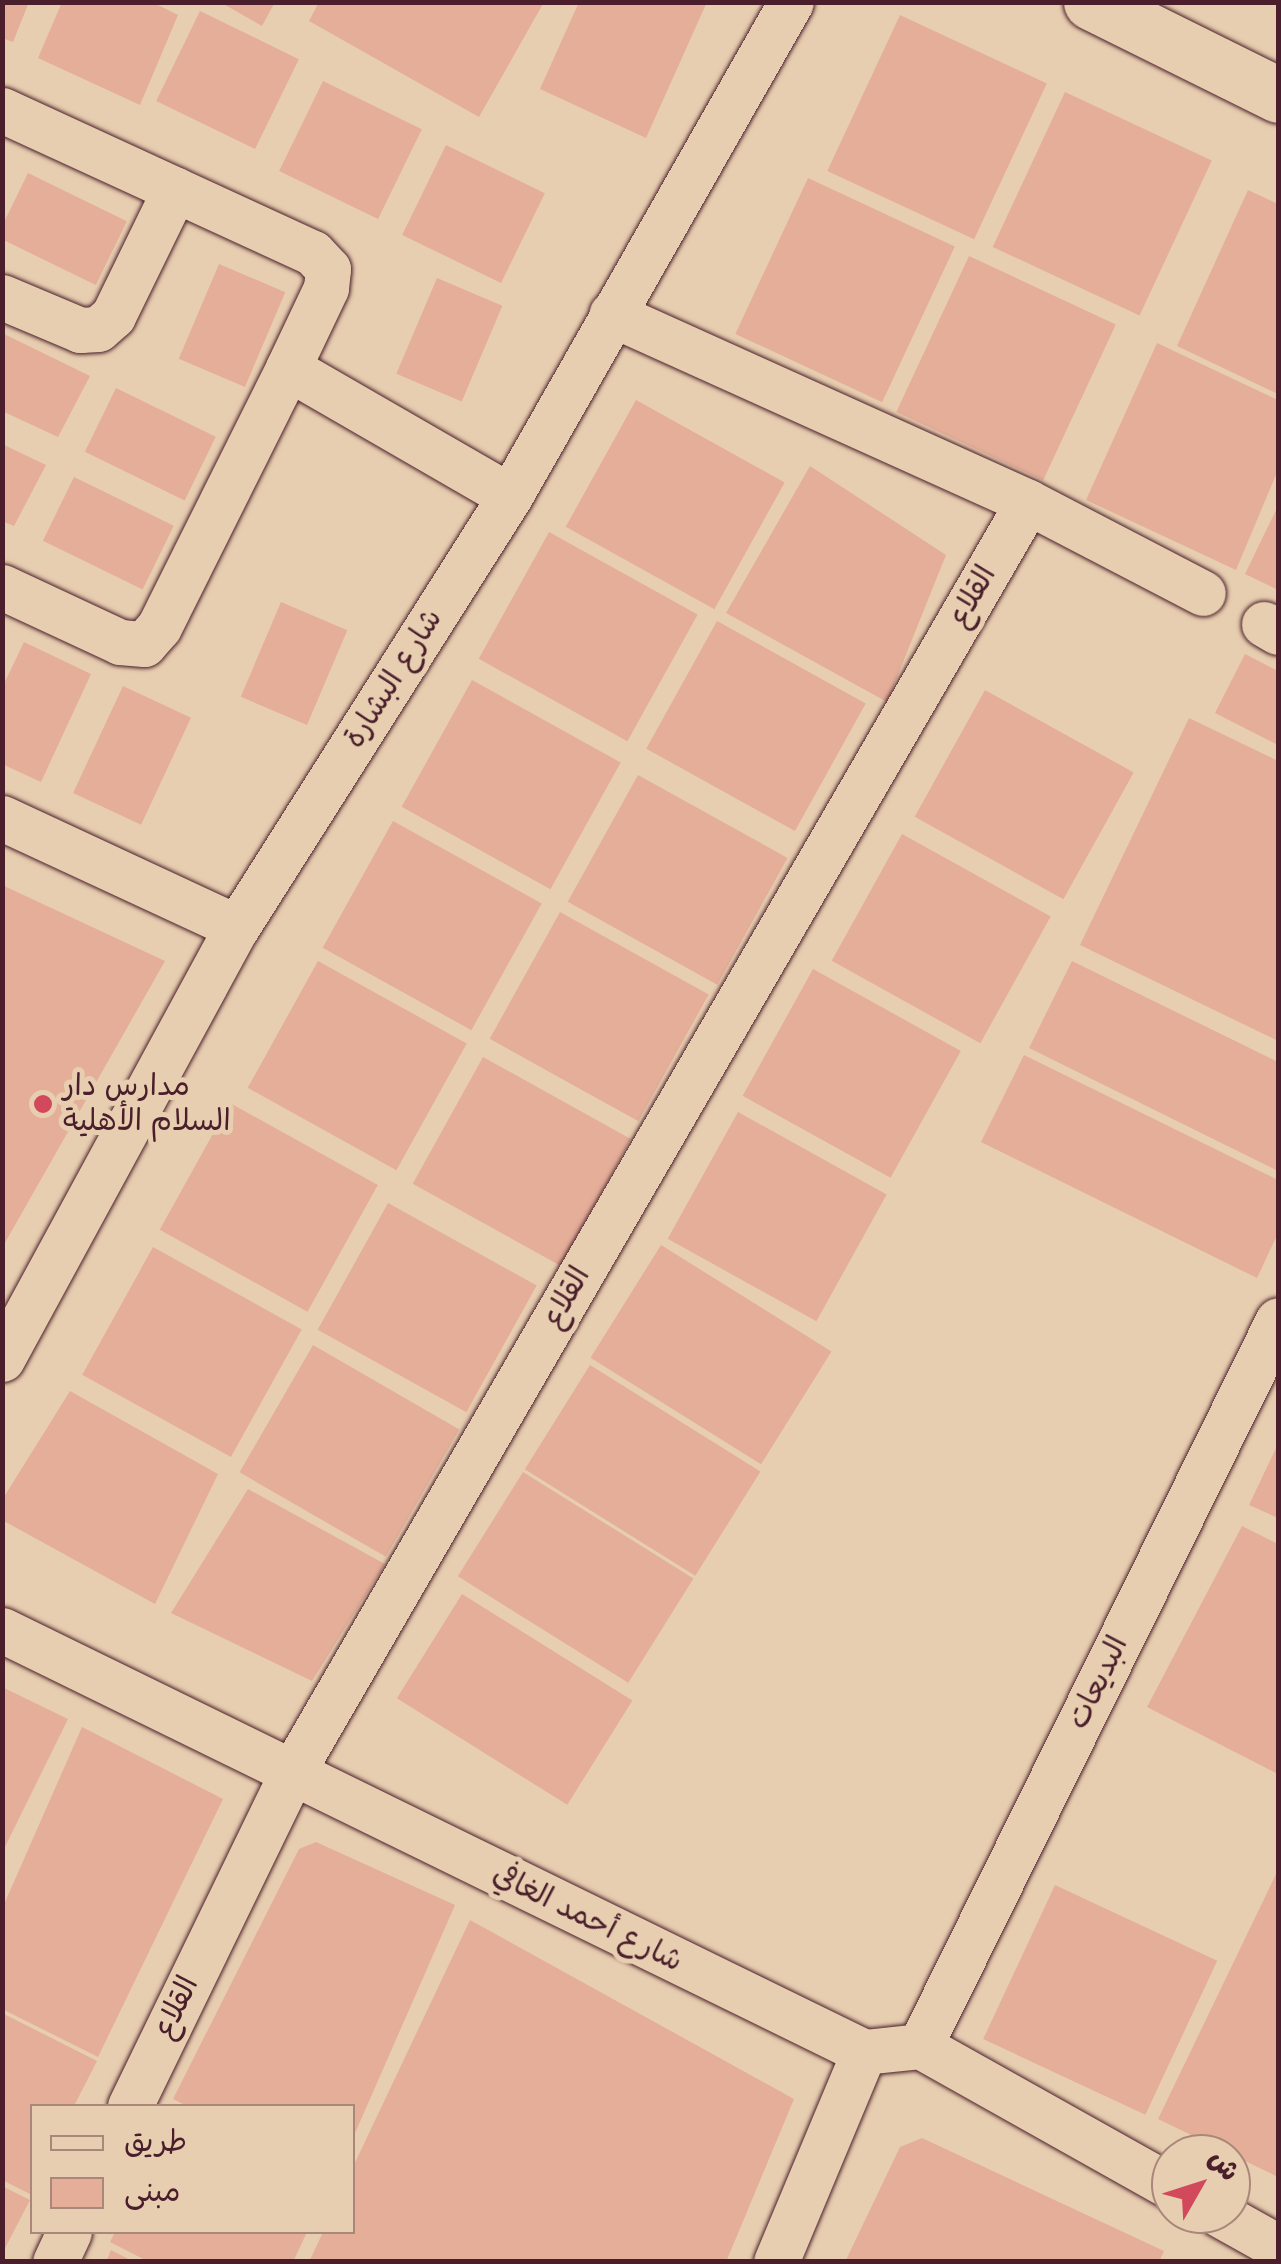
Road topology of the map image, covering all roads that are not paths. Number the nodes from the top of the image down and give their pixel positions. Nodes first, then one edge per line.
1 (791, 2) edge
2 (1092, 2) edge
3 (1278, 95) edge
4 (2, 110) edge
5 (175, 189) junction
6 (2, 297) edge
7 (612, 314) junction
8 (288, 368) junction
9 (510, 496) junction
10 (1028, 502) junction
11 (2, 586) edge
12 (1203, 592) dead end
13 (2, 818) edge
14 (237, 926) junction
15 (1278, 1320) edge
16 (2, 1359) edge
17 (2, 1630) edge
18 (290, 1776) junction
19 (920, 2046) junction
20 (864, 2052) junction
21 (131, 2104) edge
22 (1151, 2176) edge
23 (1251, 2232) edge
24 (68, 2234) edge
25 (1278, 2248) edge
26 (54, 2262) edge
27 (776, 2262) edge

1 - 7 street, شارع البشارة
2 - 3 main road
4 - 5 street
5 - 6 street
5 - 8 street
7 - 9 street, شارع البشارة
7 - 10 street
8 - 9 street
8 - 11 street
9 - 14 street, شارع البشارة
10 - 12 street
10 - 18 street, القلاع
13 - 14 street
14 - 16 street, شارع البشارة
15 - 19 street, البديعات
17 - 18 street, شارع أحمد الغافي
18 - 20 street, شارع أحمد الغافي
18 - 21 street, القلاع
19 - 20 street
19 - 22 street
20 - 27 street
23 - 25 street
24 - 26 street

